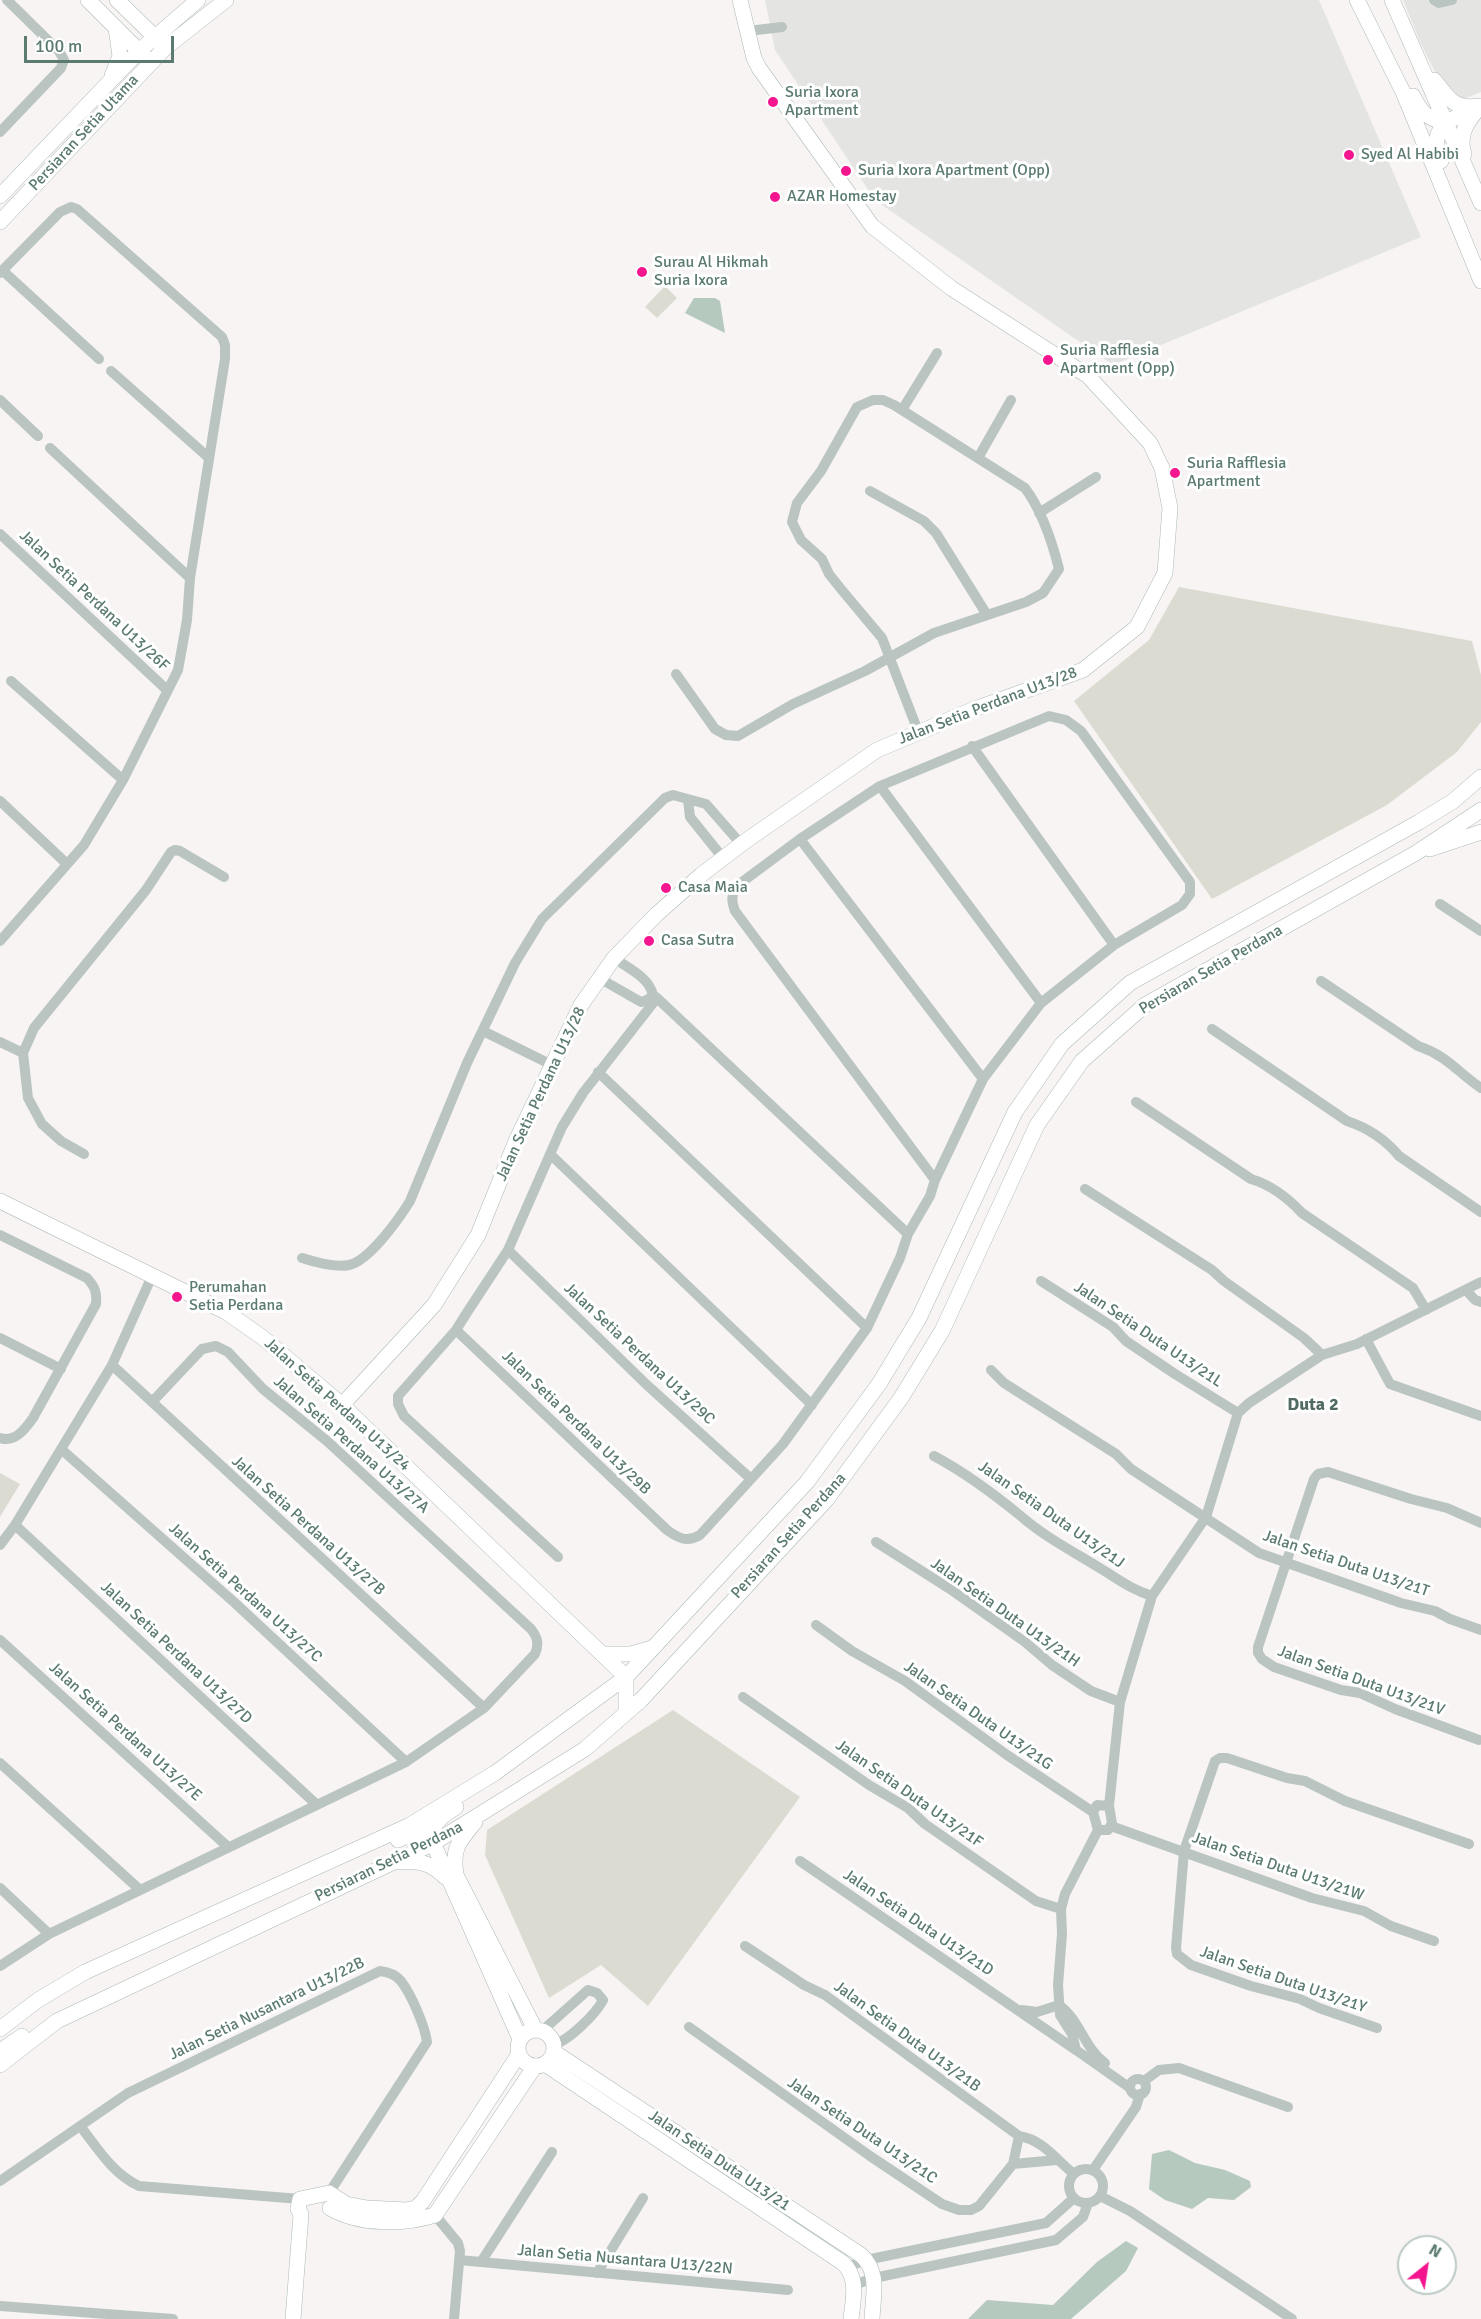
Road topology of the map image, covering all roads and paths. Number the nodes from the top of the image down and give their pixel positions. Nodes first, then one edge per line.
1 (7, 0) edge
2 (88, 0) edge
3 (117, 0) edge
4 (198, 0) edge
5 (226, 0) edge
6 (740, 0) edge
7 (1357, 0) edge
8 (1392, 0) edge
9 (1452, 0) edge
10 (1436, 2) edge
11 (782, 27) dead end
12 (116, 28) junction
13 (748, 31) junction
14 (155, 36) junction
15 (1379, 41) junction
16 (165, 48) junction
17 (139, 51) junction
18 (1419, 61) junction
19 (150, 63) junction
20 (110, 81) junction
21 (1480, 106) edge
22 (1445, 123) junction
23 (1, 129) edge
24 (0, 196) edge
25 (1481, 202) edge
26 (0, 222) edge
27 (1470, 252) junction
28 (1, 271) edge
29 (1481, 281) edge
30 (937, 352) dead end
31 (99, 359) dead end
32 (111, 371) dead end
33 (0, 400) edge
34 (1011, 400) dead end
35 (902, 410) junction
36 (38, 436) dead end
37 (51, 448) dead end
38 (209, 458) junction
39 (978, 458) junction
40 (1096, 477) dead end
41 (870, 491) dead end
42 (1039, 513) junction
43 (0, 534) edge
44 (190, 578) junction
45 (987, 615) junction
46 (890, 656) junction
47 (676, 674) dead end
48 (11, 681) dead end
49 (167, 690) junction
50 (918, 732) junction
51 (972, 746) junction
52 (1481, 777) edge
53 (123, 780) junction
54 (880, 786) junction
55 (688, 800) junction
56 (0, 801) edge
57 (1481, 805) edge
58 (1481, 810) edge
59 (1481, 832) edge
60 (800, 839) junction
61 (741, 844) junction
62 (1369, 851) junction
63 (1416, 853) junction
64 (723, 858) junction
65 (67, 864) junction
66 (224, 876) dead end
67 (1440, 904) dead end
68 (1481, 932) edge
69 (2, 935) edge
70 (1114, 945) junction
71 (614, 958) junction
72 (599, 978) junction
73 (1321, 981) dead end
74 (655, 996) junction
75 (1041, 1003) junction
76 (1212, 1029) dead end
77 (483, 1030) junction
78 (0, 1042) edge
79 (23, 1053) junction
80 (552, 1065) junction
81 (598, 1072) junction
82 (983, 1078) junction
83 (1481, 1088) edge
84 (1136, 1102) dead end
85 (84, 1154) dead end
86 (550, 1154) junction
87 (935, 1180) junction
88 (1085, 1189) dead end
89 (0, 1201) edge
90 (1481, 1212) edge
91 (908, 1234) junction
92 (0, 1235) edge
93 (508, 1250) junction
94 (302, 1257) dead end
95 (152, 1276) junction
96 (1041, 1281) dead end
97 (1481, 1282) edge
98 (1466, 1290) junction
99 (1481, 1302) edge
100 (1426, 1310) junction
101 (867, 1328) junction
102 (456, 1330) junction
103 (0, 1338) edge
104 (1366, 1339) junction
105 (1322, 1355) junction
106 (112, 1365) junction
107 (61, 1369) junction
108 (991, 1370) dead end
109 (323, 1389) junction
110 (357, 1389) junction
111 (152, 1402) junction
112 (342, 1405) junction
113 (812, 1405) junction
114 (1238, 1413) junction
115 (1481, 1416) edge
116 (360, 1422) junction
117 (0, 1438) edge
118 (61, 1449) junction
119 (934, 1456) dead end
120 (751, 1479) junction
121 (1206, 1517) junction
122 (1481, 1523) edge
123 (15, 1525) junction
124 (876, 1542) dead end
125 (0, 1545) edge
126 (558, 1557) dead end
127 (1285, 1562) junction
128 (1152, 1596) junction
129 (816, 1624) dead end
130 (1481, 1630) edge
131 (0, 1640) edge
132 (654, 1647) junction
133 (602, 1654) junction
134 (626, 1677) junction
135 (658, 1681) junction
136 (743, 1697) dead end
137 (597, 1698) junction
138 (1120, 1702) junction
139 (484, 1708) junction
140 (626, 1713) junction
141 (1479, 1740) dead end
142 (520, 1755) junction
143 (406, 1762) junction
144 (0, 1763) edge
145 (316, 1804) junction
146 (1109, 1806) junction
147 (1093, 1812) junction
148 (479, 1816) junction
149 (1111, 1826) junction
150 (1098, 1830) junction
151 (433, 1839) junction
152 (1469, 1844) dead end
153 (228, 1847) junction
154 (1184, 1851) junction
155 (326, 1861) junction
156 (800, 1861) dead end
157 (392, 1863) junction
158 (452, 1877) junction
159 (0, 1888) edge
160 (139, 1889) junction
161 (1061, 1909) junction
162 (49, 1934) junction
163 (1434, 1941) dead end
164 (745, 1946) dead end
165 (0, 1966) edge
166 (1059, 2005) junction
167 (1019, 2010) junction
168 (57, 2021) junction
169 (689, 2027) dead end
170 (1377, 2028) dead end
171 (0, 2029) edge
172 (539, 2030) junction
173 (520, 2047) junction
174 (1076, 2050) junction
175 (0, 2051) edge
176 (547, 2056) junction
177 (0, 2065) edge
178 (1144, 2081) junction
179 (1131, 2085) junction
180 (1140, 2094) junction
181 (1288, 2107) dead end
182 (81, 2127) junction
183 (1019, 2136) junction
184 (552, 2152) dead end
185 (1057, 2160) junction
186 (1013, 2164) junction
187 (1093, 2170) junction
188 (1074, 2174) junction
189 (0, 2181) edge
190 (429, 2191) junction
191 (1100, 2196) junction
192 (643, 2198) dead end
193 (1074, 2198) junction
194 (331, 2200) junction
195 (446, 2201) junction
196 (1088, 2203) junction
197 (301, 2206) junction
198 (426, 2214) junction
199 (459, 2260) junction
200 (866, 2260) junction
201 (481, 2262) junction
202 (847, 2267) junction
203 (597, 2272) junction
204 (874, 2278) junction
205 (854, 2285) junction
206 (788, 2290) dead end
207 (0, 2306) edge
208 (173, 2319) edge
209 (293, 2319) edge
210 (454, 2319) edge
211 (851, 2319) edge
212 (872, 2319) edge
213 (1292, 2319) edge

1 - 23 street
2 - 12 main road
3 - 14 main road
4 - 14 main road, Persiaran Setia Utama
5 - 16 main road, Persiaran Setia Utama
6 - 13 main road, Jalan Setia Perdana U13/28
7 - 15 main road
8 - 18 main road
9 - 10 street
11 - 13 street
12 - 17 main road
12 - 20 main road
13 - 50 main road, Jalan Setia Perdana U13/28
14 - 16 main road
14 - 17 main road, Persiaran Setia Utama
15 - 22 main road
15 - 27 main road
16 - 19 main road, Persiaran Setia Utama
17 - 19 main road
17 - 20 main road, Persiaran Setia Utama
18 - 21 main road
18 - 22 main road
19 - 26 main road, Persiaran Setia Utama
20 - 24 main road, Persiaran Setia Utama
21 - 22 main road
21 - 25 main road
22 - 25 main road
22 - 27 main road
27 - 29 main road
28 - 31 street
28 - 38 street
30 - 35 street
32 - 38 street
33 - 36 street
34 - 39 street
35 - 39 street
35 - 46 street
37 - 44 street
38 - 44 street
39 - 42 street
40 - 42 street
41 - 45 street
42 - 45 street
43 - 49 street, Jalan Setia Perdana U13/26F
44 - 49 street
45 - 46 street
46 - 47 street
46 - 50 street
48 - 53 street
49 - 53 street
50 - 61 main road, Jalan Setia Perdana U13/28
51 - 54 street
51 - 70 street
51 - 70 street
52 - 62 main road, Persiaran Setia Perdana
53 - 65 street
54 - 60 street
54 - 75 street
55 - 61 street
55 - 64 street
55 - 77 street
56 - 65 street
57 - 62 main road
58 - 63 main road, Persiaran Setia Perdana
59 - 63 main road
60 - 82 street
60 - 87 street
61 - 64 main road, Jalan Setia Perdana U13/28
62 - 132 main road, Persiaran Setia Perdana
63 - 135 main road, Persiaran Setia Perdana
64 - 71 main road, Jalan Setia Perdana U13/28
65 - 69 street
66 - 79 street
67 - 68 street
70 - 75 street
71 - 72 main road, Jalan Setia Perdana U13/28
71 - 74 street
72 - 74 street
72 - 80 main road, Jalan Setia Perdana U13/28
73 - 83 street
74 - 81 street
74 - 91 street
75 - 82 street
76 - 90 street
77 - 80 street
77 - 94 street
78 - 79 street
79 - 85 street
80 - 110 main road, Jalan Setia Perdana U13/28
81 - 86 street
81 - 101 street
82 - 87 street
84 - 100 street
86 - 93 street
86 - 113 street
87 - 91 street
88 - 105 street
89 - 95 main road, Jalan Setia Perdana U13/24
91 - 101 street
92 - 107 street
93 - 102 street
93 - 120 street, Jalan Setia Perdana U13/29C
95 - 106 street
95 - 109 main road, Jalan Setia Perdana U13/24
96 - 114 street, Jalan Setia Duta U13/21L
97 - 98 street
98 - 99 street
98 - 100 street
100 - 104 street
101 - 113 street
102 - 120 street, Jalan Setia Perdana U13/29B
102 - 126 street
103 - 107 street
104 - 105 street
104 - 115 street
105 - 114 street
106 - 111 street, Jalan Setia Perdana U13/27B
106 - 118 street
107 - 117 street
108 - 121 street, Jalan Setia Duta U13/21T
109 - 110 main road
109 - 112 main road, Jalan Setia Perdana U13/24
110 - 112 main road, Jalan Setia Perdana U13/28
110 - 116 main road
111 - 139 street, Jalan Setia Perdana U13/27B
111 - 139 street, Jalan Setia Perdana U13/27A
112 - 116 main road, Jalan Setia Perdana U13/24
113 - 120 street
114 - 121 street
116 - 133 main road, Jalan Setia Perdana U13/24
118 - 123 street
118 - 143 street, Jalan Setia Perdana U13/27C
119 - 128 street, Jalan Setia Duta U13/21J
121 - 127 street, Jalan Setia Duta U13/21T
121 - 128 street
122 - 127 street, Jalan Setia Duta U13/21V
123 - 125 street
123 - 145 street, Jalan Setia Perdana U13/27D
124 - 138 street, Jalan Setia Duta U13/21H
127 - 130 street, Jalan Setia Duta U13/21T
127 - 141 street, Jalan Setia Duta U13/21V
128 - 138 street
129 - 147 street, Jalan Setia Duta U13/21G
131 - 153 street, Jalan Setia Perdana U13/27E
132 - 133 main road
132 - 134 main road, Persiaran Setia Perdana
133 - 134 main road, Jalan Setia Perdana U13/24
133 - 137 main road
134 - 135 main road
134 - 137 main road, Persiaran Setia Perdana
134 - 140 main road
135 - 140 main road, Persiaran Setia Perdana
136 - 161 street, Jalan Setia Duta U13/21F
137 - 142 main road, Persiaran Setia Perdana
138 - 146 street
139 - 143 street
140 - 148 main road, Persiaran Setia Perdana
142 - 151 main road
142 - 155 main road, Persiaran Setia Perdana
143 - 145 street
144 - 160 street
145 - 153 street
146 - 147 street
146 - 149 street
147 - 150 street
148 - 151 main road, Persiaran Setia Perdana
148 - 158 main road
149 - 150 street
149 - 154 street, Jalan Setia Duta U13/21W
150 - 161 street
151 - 155 main road
151 - 157 main road, Persiaran Setia Perdana
151 - 158 main road
152 - 154 street, Jalan Setia Duta U13/21Y
153 - 160 street
154 - 163 street, Jalan Setia Duta U13/21W
154 - 170 street, Jalan Setia Duta U13/21Y
155 - 171 main road, Persiaran Setia Perdana
156 - 167 street, Jalan Setia Duta U13/21D
157 - 158 main road
157 - 168 main road, Persiaran Setia Perdana
158 - 172 main road
158 - 173 main road
159 - 162 street
160 - 162 street
161 - 166 street
162 - 165 street
164 - 183 street, Jalan Setia Duta U13/21B
166 - 167 street
166 - 174 street
166 - 179 street
167 - 174 street, Jalan Setia Duta U13/21D
168 - 175 main road
168 - 177 main road, Persiaran Setia Perdana
169 - 186 street, Jalan Setia Duta U13/21C
172 - 173 main road
172 - 176 main road
172 - 176 street
173 - 176 main road
173 - 190 main road
174 - 179 street, Jalan Setia Duta U13/21D
176 - 195 main road
176 - 200 main road, Jalan Setia Duta U13/21
176 - 202 main road, Jalan Setia Duta U13/21
178 - 179 street
178 - 180 street
178 - 181 street
179 - 180 street
180 - 187 street
182 - 189 street, Jalan Setia Nusantara U13/22B
182 - 194 street, Jalan Setia Nusantara U13/22B
182 - 197 street
183 - 185 street, Jalan Setia Duta U13/21B
183 - 186 street
184 - 201 street
185 - 186 street
185 - 188 street, Jalan Setia Duta U13/21B
187 - 188 street
187 - 191 street
188 - 193 street
190 - 195 main road
190 - 198 main road
191 - 196 street
191 - 213 street
192 - 203 street
193 - 196 street
193 - 200 street
194 - 197 main road
194 - 198 main road
195 - 198 main road
196 - 204 street
197 - 209 main road
198 - 199 street
199 - 201 street, Jalan Setia Nusantara U13/22N
199 - 210 street
200 - 202 street
200 - 204 main road
201 - 203 street, Jalan Setia Nusantara U13/22N
202 - 205 main road
203 - 206 street, Jalan Setia Nusantara U13/22N
204 - 205 street
204 - 212 main road
205 - 211 main road
207 - 208 street

